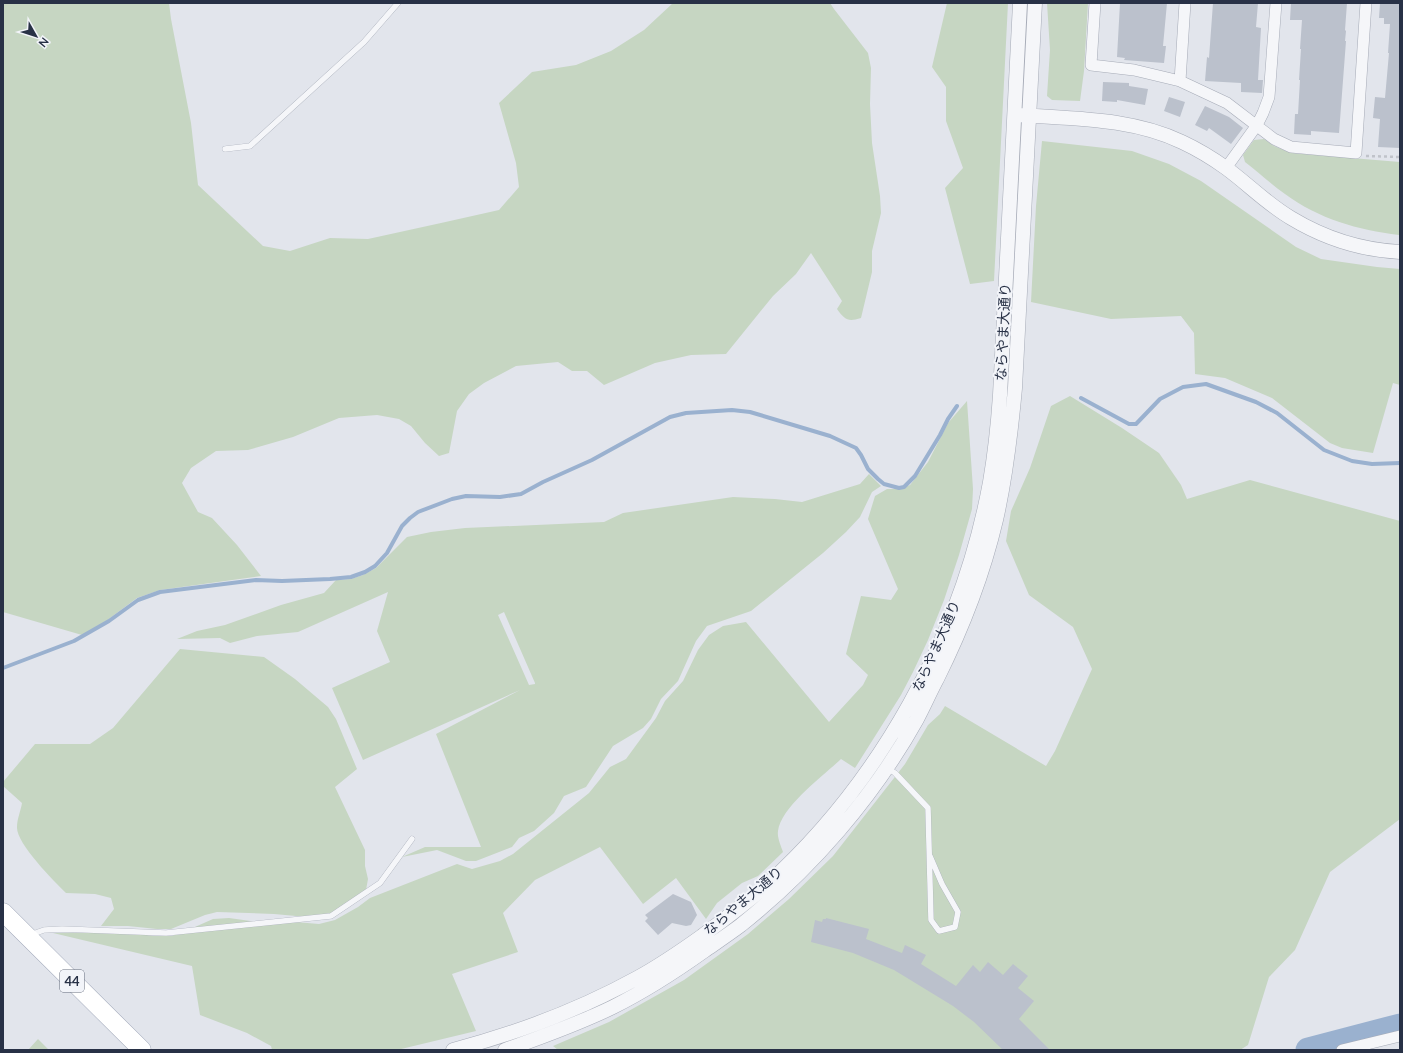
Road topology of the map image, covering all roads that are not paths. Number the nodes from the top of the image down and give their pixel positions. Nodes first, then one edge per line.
1 (398, 3) edge
2 (1020, 3) edge
3 (1035, 3) edge
4 (1095, 3) edge
5 (1185, 3) edge
6 (1276, 3) edge
7 (1366, 3) edge
8 (1180, 81) junction
9 (1014, 114) junction
10 (1029, 115) junction
11 (1257, 125) junction
12 (225, 149) dead end
13 (1226, 168) junction
14 (1400, 252) edge
15 (1003, 439) junction
16 (886, 768) junction
17 (412, 840) dead end
18 (930, 856) junction
19 (3, 912) edge
20 (27, 936) junction
21 (1400, 1036) edge
22 (142, 1050) edge
23 (453, 1050) edge
24 (505, 1050) edge
25 (1342, 1050) edge

1 - 12 lane
2 - 9 street, ならやま大通り
3 - 10 street, ならやま大通り
4 - 8 street
5 - 8 street
6 - 11 street
7 - 11 street
8 - 11 street
9 - 10 street
9 - 15 street, ならやま大通り
10 - 13 street
10 - 15 street, ならやま大通り
11 - 13 street
13 - 14 street
15 - 16 street, ならやま大通り
15 - 23 street, ならやま大通り
16 - 18 lane
16 - 24 street, ならやま大通り
17 - 20 lane
18 - 18 lane
19 - 20 main road, 44
20 - 22 main road, 44
21 - 25 street

